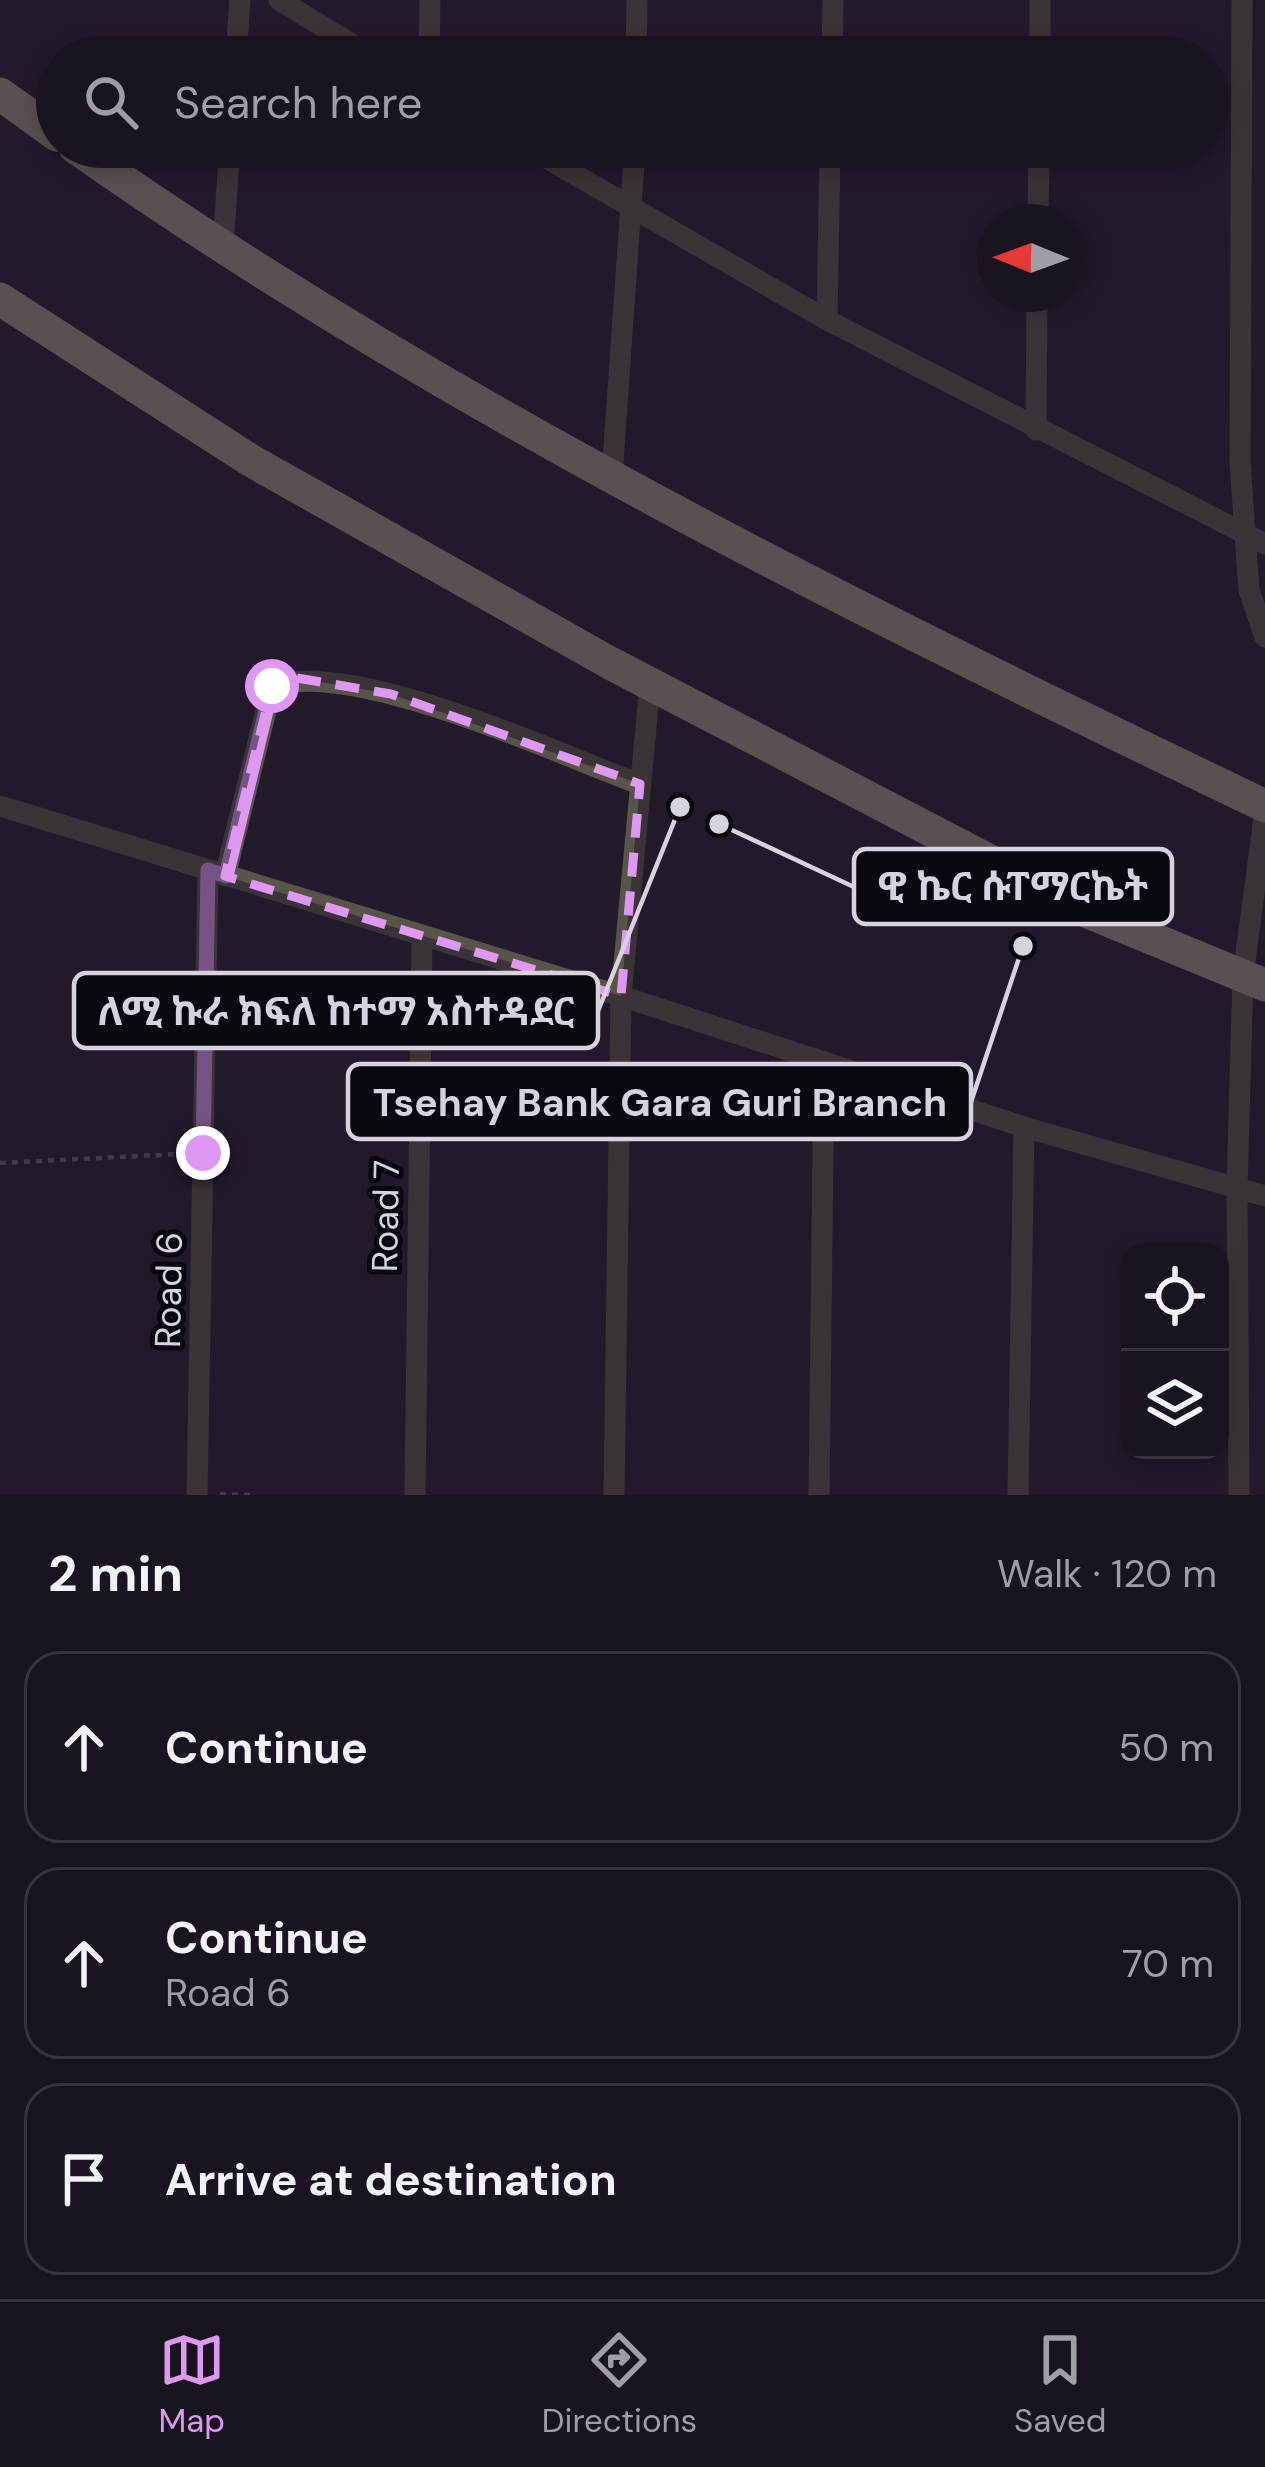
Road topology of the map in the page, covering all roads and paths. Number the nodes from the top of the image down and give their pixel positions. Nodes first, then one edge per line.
1 (240, 0) edge
2 (279, 0) edge
3 (430, 0) edge
4 (637, 0) edge
5 (833, 0) edge
6 (1040, 0) edge
7 (1242, 0) edge
8 (237, 36) edge
9 (338, 36) edge
10 (429, 36) edge
11 (636, 36) edge
12 (832, 36) edge
13 (1040, 36) edge
14 (0, 94) edge
15 (36, 119) edge
16 (107, 168) edge
17 (228, 168) edge
18 (563, 168) edge
19 (635, 168) edge
20 (830, 168) edge
21 (1039, 168) edge
22 (1038, 204) edge
23 (634, 209) junction
24 (223, 244) junction
25 (0, 299) edge
26 (1037, 312) edge
27 (827, 320) junction
28 (1036, 430) junction
29 (612, 476) junction
30 (1256, 542) edge
31 (1265, 638) edge
32 (650, 684) junction
33 (640, 784) junction
34 (0, 806) edge
35 (1265, 808) edge
36 (217, 873) junction
37 (422, 937) junction
38 (1254, 981) edge
39 (621, 996) junction
40 (824, 1062) junction
41 (1024, 1127) junction
42 (203, 1153) junction
43 (0, 1162) edge
44 (1237, 1187) junction
45 (1265, 1196) edge
46 (197, 1495) edge
47 (415, 1495) edge
48 (614, 1495) edge
49 (819, 1495) edge
50 (1018, 1495) edge
51 (1239, 1495) edge

1 - 8 street
2 - 9 street
3 - 10 street
4 - 11 street
5 - 12 street
6 - 13 street
7 - 30 street
14 - 15 highway
16 - 24 highway
17 - 24 street
18 - 23 street
19 - 23 street
20 - 27 street
21 - 22 street
23 - 27 street
23 - 29 street
24 - 29 highway
25 - 32 highway
26 - 28 street
27 - 28 street
28 - 30 street
29 - 35 highway
30 - 31 street
32 - 33 street
32 - 38 highway
33 - 36 street, Road 6
33 - 39 street
34 - 36 street
35 - 38 street
36 - 37 street
36 - 42 street, Road 6
37 - 39 street
37 - 47 street, Road 7
38 - 44 street
39 - 40 street
39 - 48 street
40 - 41 street
40 - 49 street
41 - 44 street
41 - 50 street
42 - 43 path
42 - 46 street, Road 6
44 - 45 street
44 - 51 street

